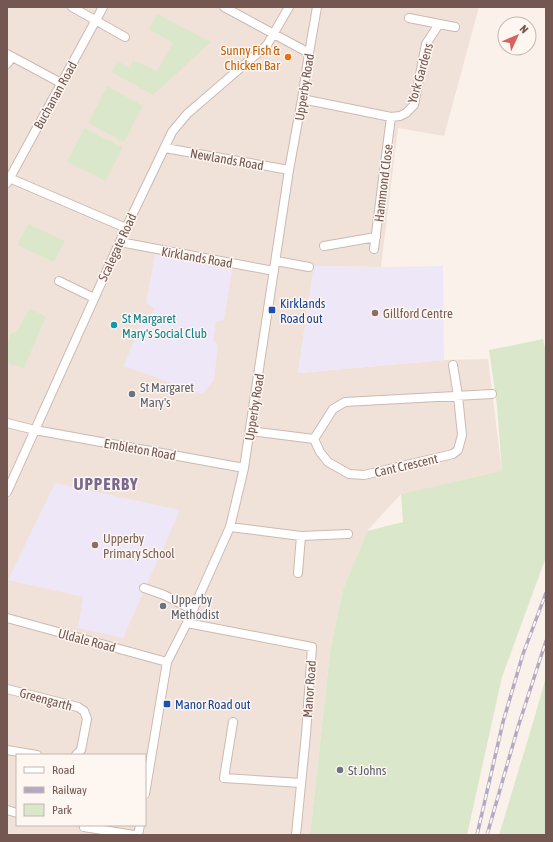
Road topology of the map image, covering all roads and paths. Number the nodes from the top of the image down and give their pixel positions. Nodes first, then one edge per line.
1 (72, 7) edge
2 (103, 7) edge
3 (224, 7) edge
4 (289, 7) edge
5 (317, 7) edge
6 (409, 18) dead end
7 (96, 20) junction
8 (439, 24) junction
9 (455, 26) dead end
10 (274, 35) junction
11 (126, 37) dead end
12 (309, 53) junction
13 (9, 55) edge
14 (7, 64) edge
15 (61, 83) junction
16 (302, 99) junction
17 (391, 117) junction
18 (164, 148) junction
19 (289, 170) junction
20 (8, 179) edge
21 (126, 228) junction
22 (376, 237) junction
23 (120, 242) junction
24 (324, 246) dead end
25 (374, 249) dead end
26 (276, 261) junction
27 (309, 267) dead end
28 (274, 271) junction
29 (59, 281) dead end
30 (94, 298) junction
31 (453, 365) dead end
32 (492, 394) dead end
33 (458, 396) junction
34 (7, 423) edge
35 (36, 430) junction
36 (250, 431) junction
37 (314, 439) junction
38 (244, 468) junction
39 (7, 492) edge
40 (230, 527) junction
41 (348, 534) dead end
42 (301, 536) junction
43 (298, 573) dead end
44 (144, 588) dead end
45 (193, 610) junction
46 (7, 618) edge
47 (187, 623) junction
48 (168, 662) junction
49 (7, 689) edge
50 (233, 722) dead end
51 (7, 750) edge
52 (31, 754) edge
53 (77, 754) edge
54 (301, 783) junction
55 (146, 788) edge
56 (84, 827) dead end
57 (134, 835) edge
58 (296, 835) edge

1 - 7 street
2 - 7 street, Buchanan Road
3 - 10 street
4 - 10 street, Scalegate Road
5 - 12 street, Upperby Road
6 - 8 street
7 - 11 street
7 - 15 street, Buchanan Road
8 - 9 street
8 - 17 street, York Gardens
10 - 12 street
10 - 18 street, Scalegate Road
12 - 16 street, Upperby Road
13 - 14 street
13 - 15 street
15 - 20 street, Buchanan Road
16 - 17 street
16 - 19 street, Upperby Road
17 - 22 street, Hammond Close
18 - 19 street, Newlands Road
18 - 21 street, Scalegate Road
19 - 26 street, Upperby Road
20 - 21 street
21 - 23 street, Scalegate Road
22 - 24 street
22 - 25 street, Hammond Close
23 - 28 street, Kirklands Road
23 - 30 street, Scalegate Road
26 - 27 street
26 - 28 street, Upperby Road
28 - 36 street, Upperby Road
29 - 30 street
30 - 35 street, Scalegate Road
31 - 33 street
32 - 33 street
33 - 37 street
33 - 37 street, Cant Crescent
34 - 35 street
35 - 38 street, Embleton Road
35 - 39 street, Scalegate Road
36 - 37 street
36 - 38 street, Upperby Road
38 - 40 street, Upperby Road
40 - 42 street
40 - 45 street, Upperby Road
41 - 42 street
42 - 43 street
44 - 45 street
45 - 47 street, Upperby Road
46 - 48 street, Uldale Road
47 - 48 street, Upperby Road
47 - 54 street, Manor Road
48 - 55 street, Upperby Road
49 - 53 street, Greengarth
50 - 54 street
51 - 52 street
54 - 58 street, Manor Road
56 - 57 street

